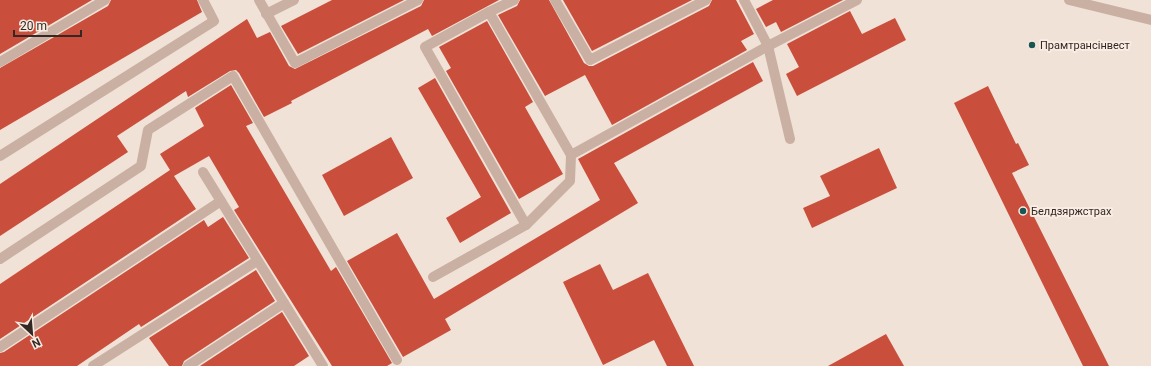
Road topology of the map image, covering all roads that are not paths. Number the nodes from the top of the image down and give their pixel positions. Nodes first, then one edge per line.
1 (105, 0) edge
2 (202, 0) edge
3 (259, 0) edge
4 (294, 0) edge
5 (418, 0) edge
6 (514, 0) edge
7 (555, 0) edge
8 (706, 0) edge
9 (744, 0) edge
10 (857, 0) edge
11 (1069, 0) edge
12 (489, 12) junction
13 (266, 14) junction
14 (1151, 20) edge
15 (768, 46) junction
16 (0, 62) edge
17 (790, 139) dead end
18 (571, 155) junction
19 (0, 156) edge
20 (203, 172) dead end
21 (220, 201) junction
22 (526, 225) junction
23 (0, 259) edge
24 (258, 261) junction
25 (433, 277) dead end
26 (284, 303) junction
27 (0, 346) edge
28 (398, 360) dead end
29 (93, 366) edge
30 (188, 366) edge
31 (323, 366) edge

1 - 16 lane
2 - 19 lane
3 - 13 lane
4 - 13 lane
5 - 13 lane
6 - 12 lane
7 - 8 lane
9 - 15 lane
10 - 15 lane
11 - 14 lane
12 - 18 lane
12 - 22 lane
15 - 17 lane
15 - 18 lane
18 - 22 lane
20 - 21 lane
21 - 24 lane
21 - 27 lane
22 - 25 lane
23 - 28 lane
24 - 26 lane
24 - 29 lane
26 - 30 lane
26 - 31 lane

